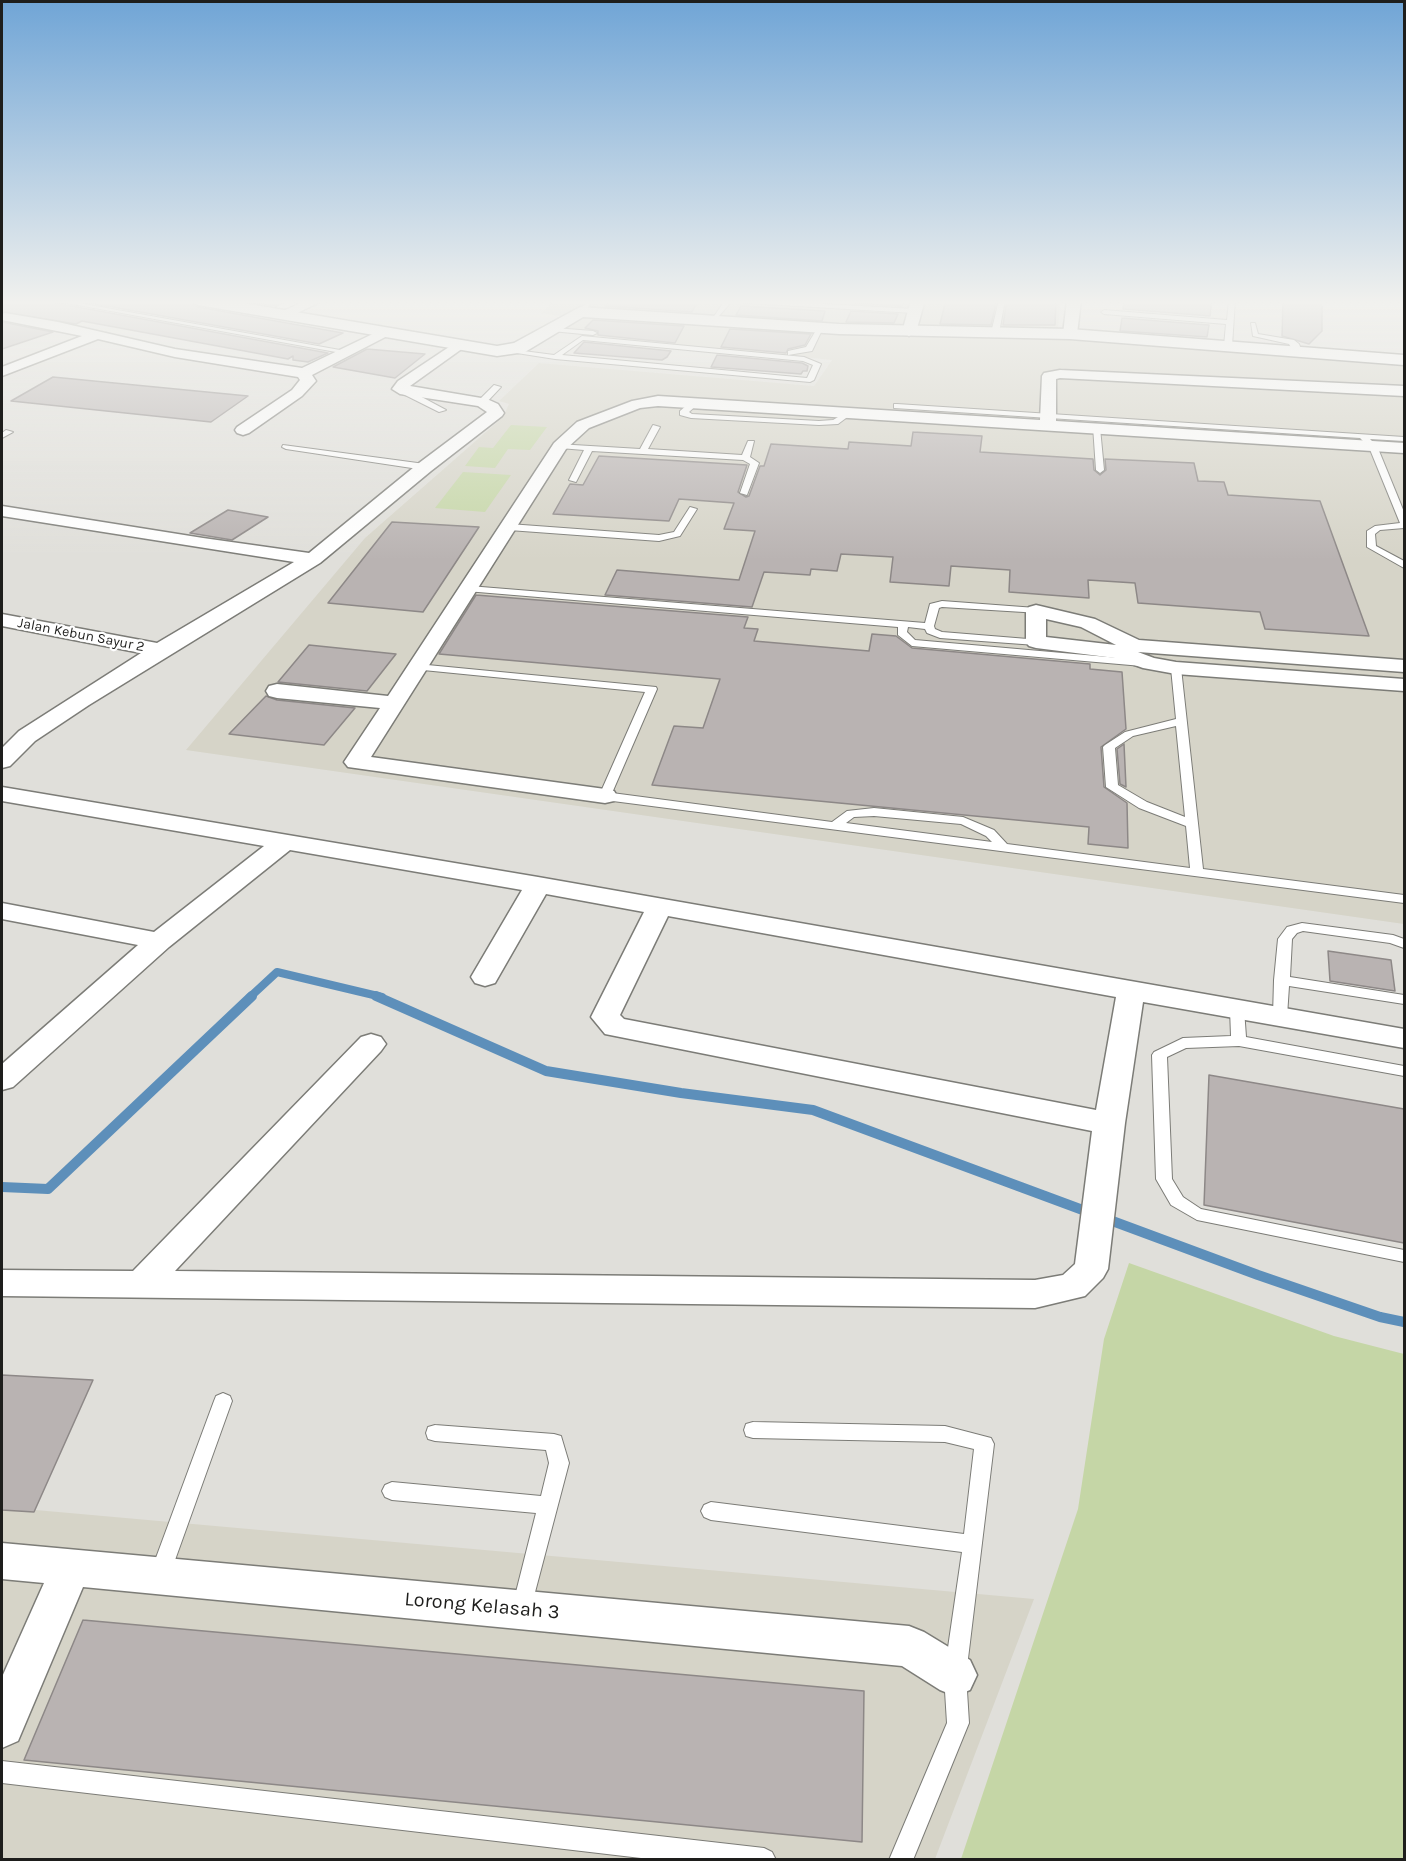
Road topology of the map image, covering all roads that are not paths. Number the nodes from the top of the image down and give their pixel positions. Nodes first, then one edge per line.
1 (303, 387) edge
2 (497, 387) dead end
3 (1049, 387) edge
4 (1315, 387) edge
5 (400, 389) joint
6 (1404, 391) edge
7 (482, 402) junction
8 (897, 406) dead end
9 (442, 410) dead end
10 (1048, 420) junction
11 (656, 427) dead end
12 (1096, 428) junction
13 (243, 430) dead end
14 (1404, 439) edge
15 (1368, 441) junction
16 (751, 443) dead end
17 (560, 446) junction
18 (286, 447) dead end
19 (590, 447) junction
20 (1404, 448) edge
21 (643, 450) junction
22 (745, 458) junction
23 (424, 467) junction
24 (1100, 470) dead end
25 (573, 480) dead end
26 (744, 493) dead end
27 (693, 509) dead end
28 (2, 511) edge
29 (1404, 523) edge
30 (509, 527) junction
31 (313, 559) junction
32 (1404, 565) edge
33 (469, 589) junction
34 (1036, 611) junction
35 (2, 620) edge
36 (904, 624) junction
37 (929, 626) junction
38 (1036, 642) junction
39 (160, 650) junction
40 (1150, 664) junction
41 (1278, 666) junction
42 (1404, 666) edge
43 (417, 667) junction
44 (1176, 668) junction
45 (1404, 685) edge
46 (277, 691) dead end
47 (394, 703) junction
48 (1182, 721) junction
49 (2, 761) edge
50 (2, 794) edge
51 (605, 796) junction
52 (1192, 824) junction
53 (836, 825) junction
54 (285, 842) junction
55 (1003, 847) junction
56 (1197, 871) junction
57 (538, 885) junction
58 (1404, 899) edge
59 (659, 908) junction
60 (2, 911) edge
61 (159, 941) junction
62 (1404, 944) edge
63 (485, 977) dead end
64 (1281, 980) junction
65 (1131, 990) junction
66 (1404, 1000) edge
67 (1237, 1009) junction
68 (1280, 1016) junction
69 (1404, 1039) edge
70 (1239, 1041) junction
71 (371, 1044) dead end
72 (13, 1058) edge
73 (1404, 1071) edge
74 (2, 1080) edge
75 (1109, 1123) junction
76 (1404, 1256) edge
77 (2, 1283) edge
78 (143, 1283) junction
79 (223, 1401) dead end
80 (753, 1430) dead end
81 (435, 1433) dead end
82 (392, 1491) dead end
83 (547, 1505) junction
84 (711, 1510) dead end
85 (973, 1544) junction
86 (2, 1561) edge
87 (71, 1568) junction
88 (159, 1576) junction
89 (521, 1610) junction
90 (955, 1675) junction
91 (2, 1726) edge
92 (2, 1772) edge
93 (764, 1860) edge
94 (901, 1860) edge

1 - 13 street
2 - 7 lane
3 - 10 street
4 - 6 street
5 - 7 street
5 - 9 lane
7 - 23 street
8 - 10 lane
10 - 12 street
10 - 15 lane
10 - 17 street
11 - 21 lane
12 - 15 street
12 - 24 lane
14 - 15 lane
15 - 20 street
15 - 29 lane
16 - 22 lane
17 - 19 lane
17 - 30 street
18 - 23 lane
19 - 21 lane
19 - 25 lane
21 - 22 lane
22 - 26 lane
23 - 31 street
27 - 30 lane
28 - 31 street
29 - 32 lane
30 - 33 street
31 - 39 street
33 - 36 lane
33 - 43 street
34 - 37 lane
34 - 38 street
34 - 41 street
35 - 39 street, Jalan Kebun Sayur 2
36 - 37 lane
36 - 40 lane
37 - 38 lane
38 - 40 street
39 - 49 street
40 - 44 street
41 - 42 street
41 - 44 street
41 - 45 street
43 - 47 street
43 - 51 lane
44 - 48 lane
46 - 47 street
47 - 51 street
48 - 52 lane
48 - 52 lane
50 - 54 street
51 - 53 lane
52 - 56 lane
53 - 55 lane
53 - 55 lane
54 - 57 street
54 - 61 street
55 - 56 lane
56 - 58 lane
57 - 59 street
57 - 63 street
59 - 65 street
59 - 75 street
60 - 61 street
61 - 72 street
62 - 64 lane
64 - 66 lane
64 - 68 lane
65 - 67 street
65 - 75 street
67 - 68 street
67 - 70 lane
68 - 69 street
70 - 73 lane
70 - 76 lane
71 - 78 street
72 - 74 street
75 - 78 street
77 - 78 street
79 - 88 lane
80 - 85 lane
81 - 83 lane
82 - 83 lane
83 - 89 lane
84 - 85 lane
85 - 90 lane
86 - 87 street, Lorong Kelasah 3
87 - 88 street, Lorong Kelasah 3
87 - 91 street
88 - 89 street, Lorong Kelasah 3
89 - 90 street, Lorong Kelasah 3
90 - 94 lane
92 - 93 lane

